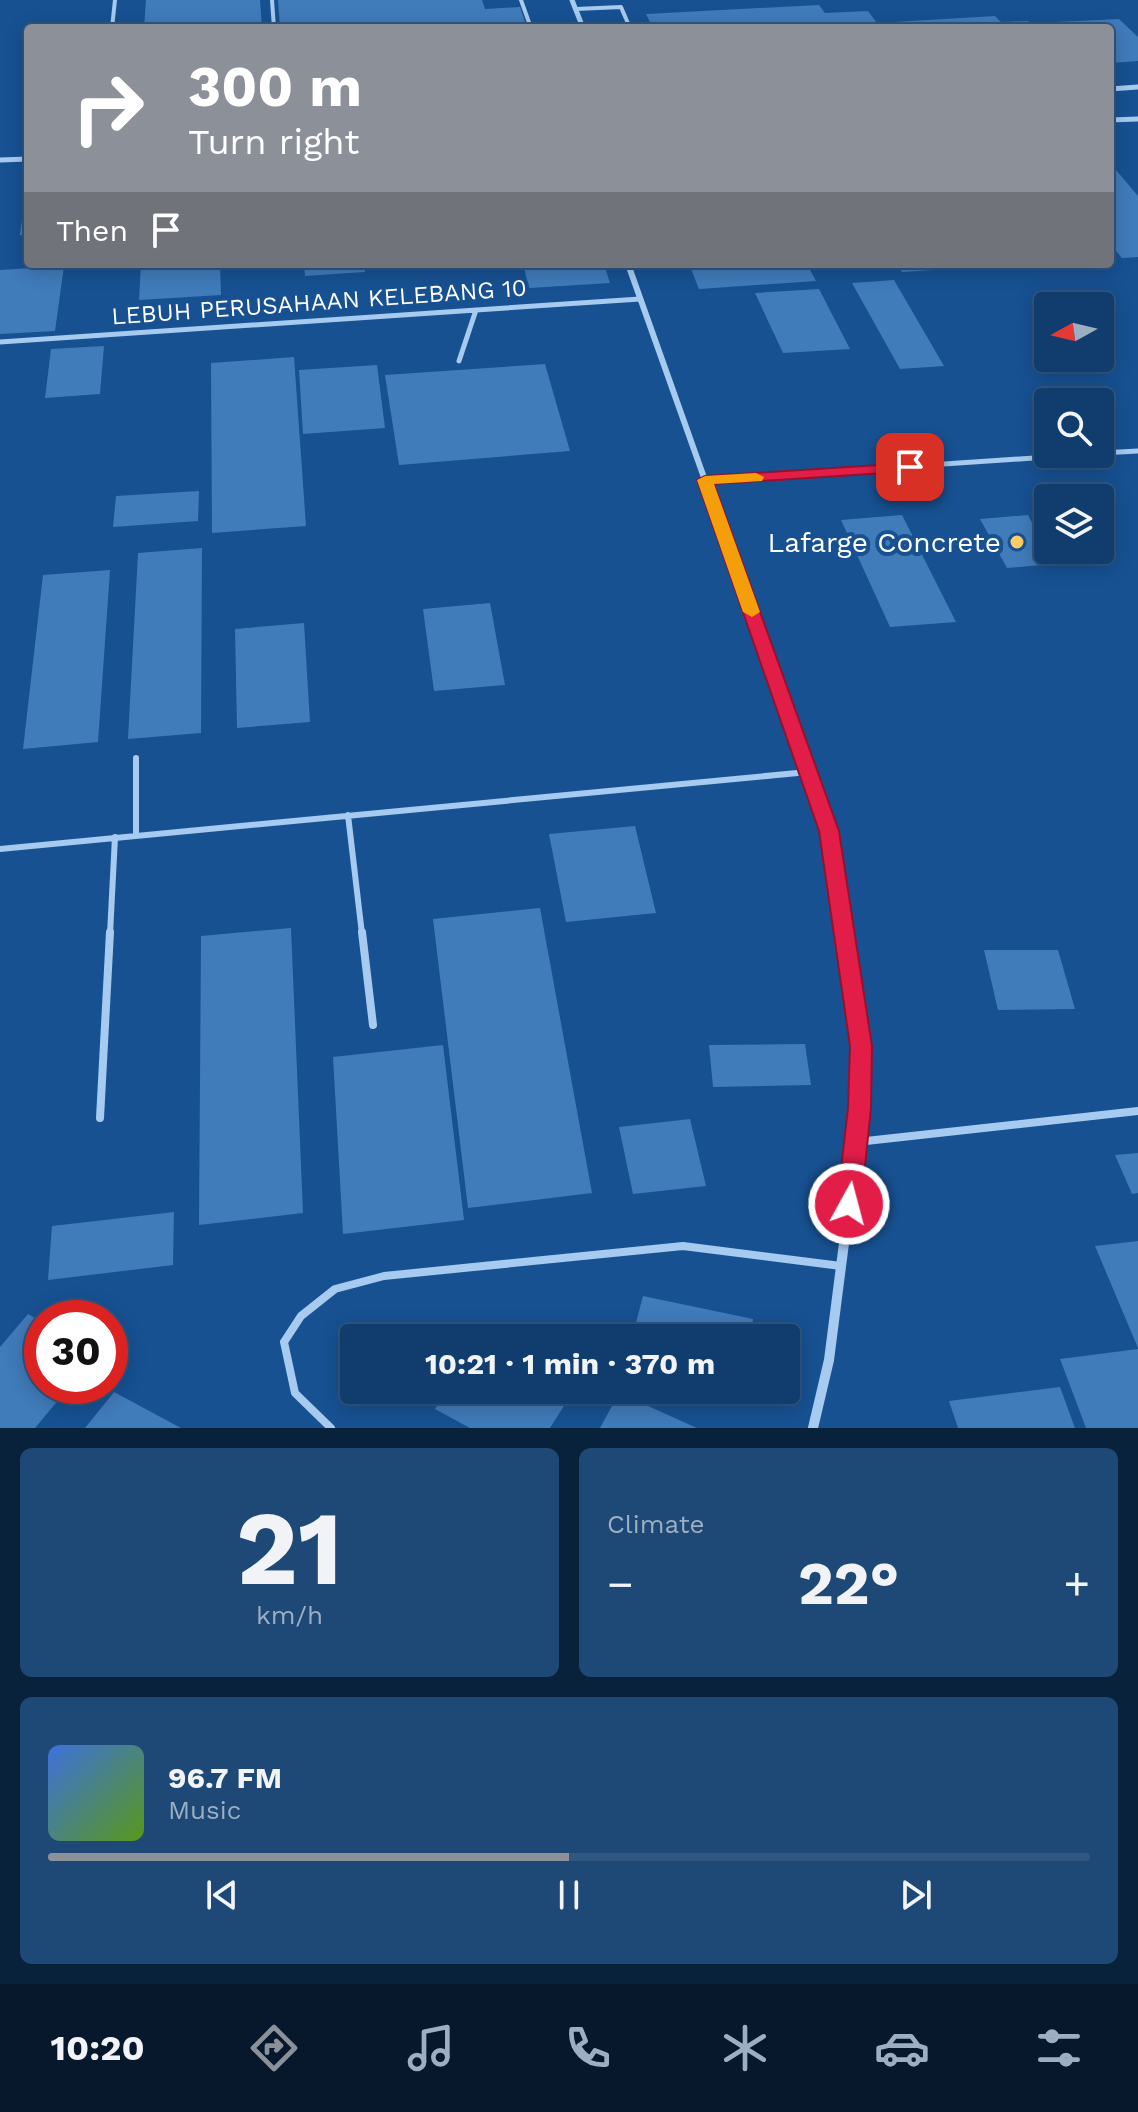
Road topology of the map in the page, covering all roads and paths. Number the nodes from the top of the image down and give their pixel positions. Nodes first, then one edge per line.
1 (115, 0) edge
2 (272, 0) edge
3 (521, 0) edge
4 (572, 0) edge
5 (576, 9) junction
6 (112, 24) edge
7 (274, 24) edge
8 (530, 24) edge
9 (582, 24) edge
10 (628, 24) edge
11 (1138, 87) edge
12 (1114, 89) edge
13 (1138, 119) edge
14 (1114, 120) edge
15 (24, 159) edge
16 (0, 160) edge
17 (629, 268) edge
18 (640, 299) junction
19 (476, 310) junction
20 (0, 342) edge
21 (459, 361) dead end
22 (1138, 451) edge
23 (1114, 452) edge
24 (1034, 458) edge
25 (705, 480) junction
26 (136, 758) dead end
27 (808, 772) junction
28 (348, 815) junction
29 (136, 835) junction
30 (115, 837) junction
31 (0, 849) edge
32 (373, 1025) dead end
33 (1138, 1111) edge
34 (100, 1118) dead end
35 (857, 1142) junction
36 (841, 1266) junction
37 (331, 1428) edge
38 (813, 1428) edge

1 - 6 lane
2 - 7 lane
3 - 8 lane
4 - 5 street
5 - 9 street
5 - 10 lane
11 - 12 street
13 - 14 street
15 - 16 street
17 - 18 street
18 - 19 lane, LEBUH PERUSAHAAN KELEBANG 10
18 - 25 street
19 - 20 lane, LEBUH PERUSAHAAN KELEBANG 10
19 - 21 lane
22 - 23 lane
24 - 25 lane
25 - 27 street
26 - 29 lane
27 - 28 lane
27 - 35 street
28 - 29 lane
28 - 32 lane
29 - 30 lane
30 - 31 lane
30 - 34 lane
33 - 35 lane
35 - 36 street
36 - 37 lane
36 - 38 street

